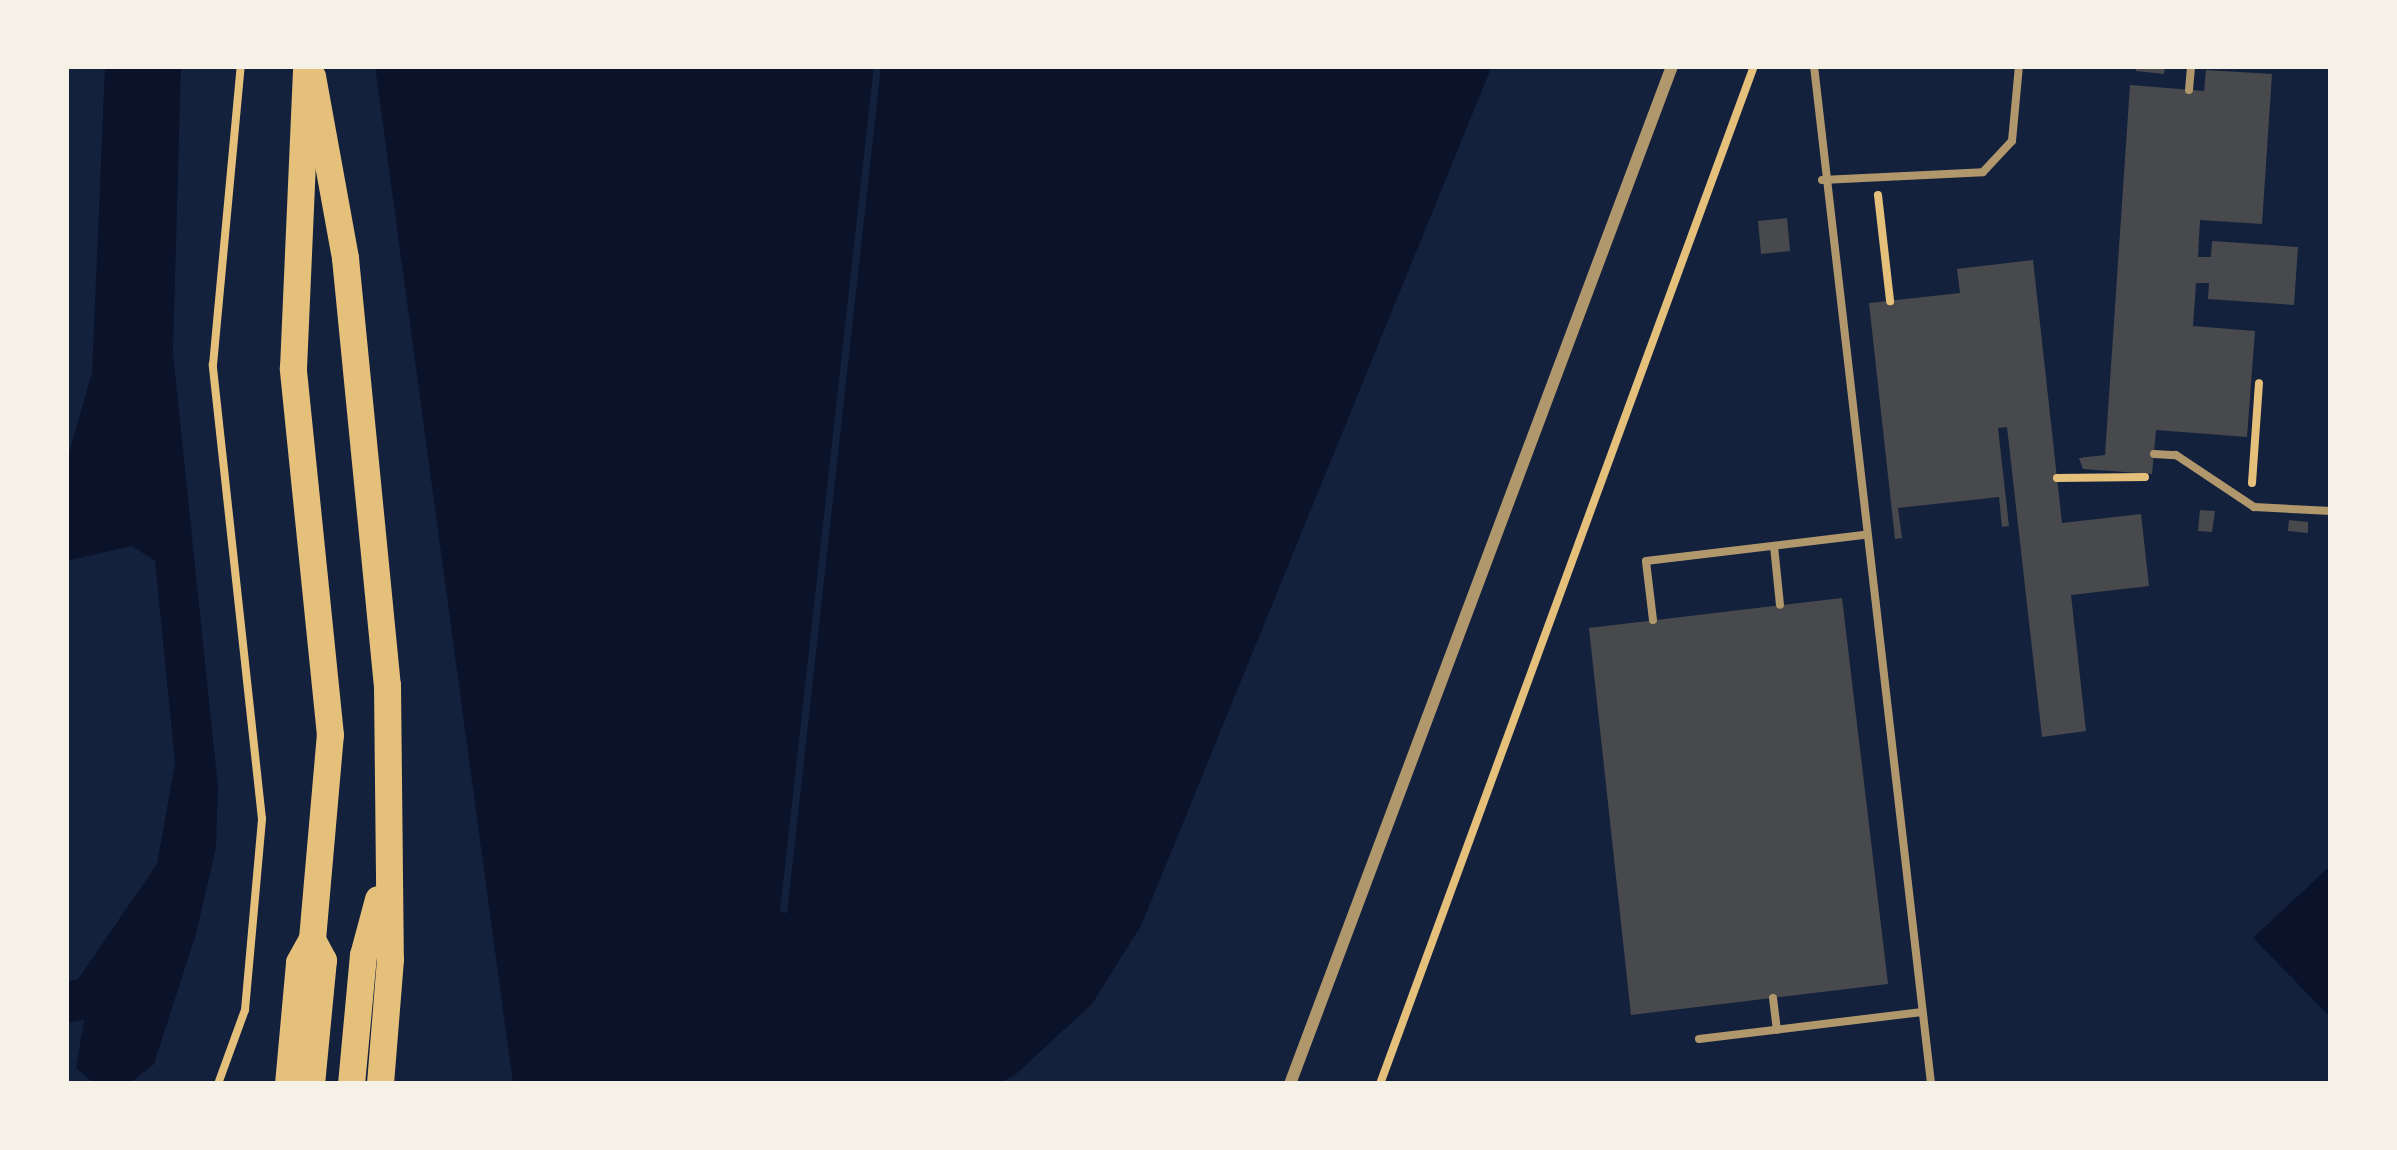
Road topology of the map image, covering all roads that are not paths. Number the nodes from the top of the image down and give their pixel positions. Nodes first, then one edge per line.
1 (307, 66) edge
2 (1672, 66) edge
3 (1814, 66) edge
4 (2019, 66) edge
5 (2191, 66) edge
6 (2189, 90) dead end
7 (1822, 180) junction
8 (2154, 454) dead end
9 (2331, 511) edge
10 (1865, 535) junction
11 (1774, 546) junction
12 (1780, 605) dead end
13 (1653, 620) dead end
14 (384, 879) junction
15 (312, 939) junction
16 (1773, 998) dead end
17 (1922, 1012) junction
18 (1777, 1030) junction
19 (1699, 1039) dead end
20 (288, 1084) edge
21 (311, 1084) edge
22 (351, 1084) edge
23 (380, 1084) edge
24 (1290, 1084) edge
25 (1931, 1084) edge

1 - 14 main road
1 - 15 main road
2 - 24 street
3 - 7 lane
4 - 7 lane
5 - 6 lane
7 - 10 lane
8 - 9 lane
10 - 11 lane
10 - 17 lane
11 - 12 lane
11 - 13 lane
14 - 22 main road
14 - 23 main road
15 - 20 main road
15 - 21 main road
16 - 18 lane
17 - 18 lane
17 - 25 lane
18 - 19 lane

